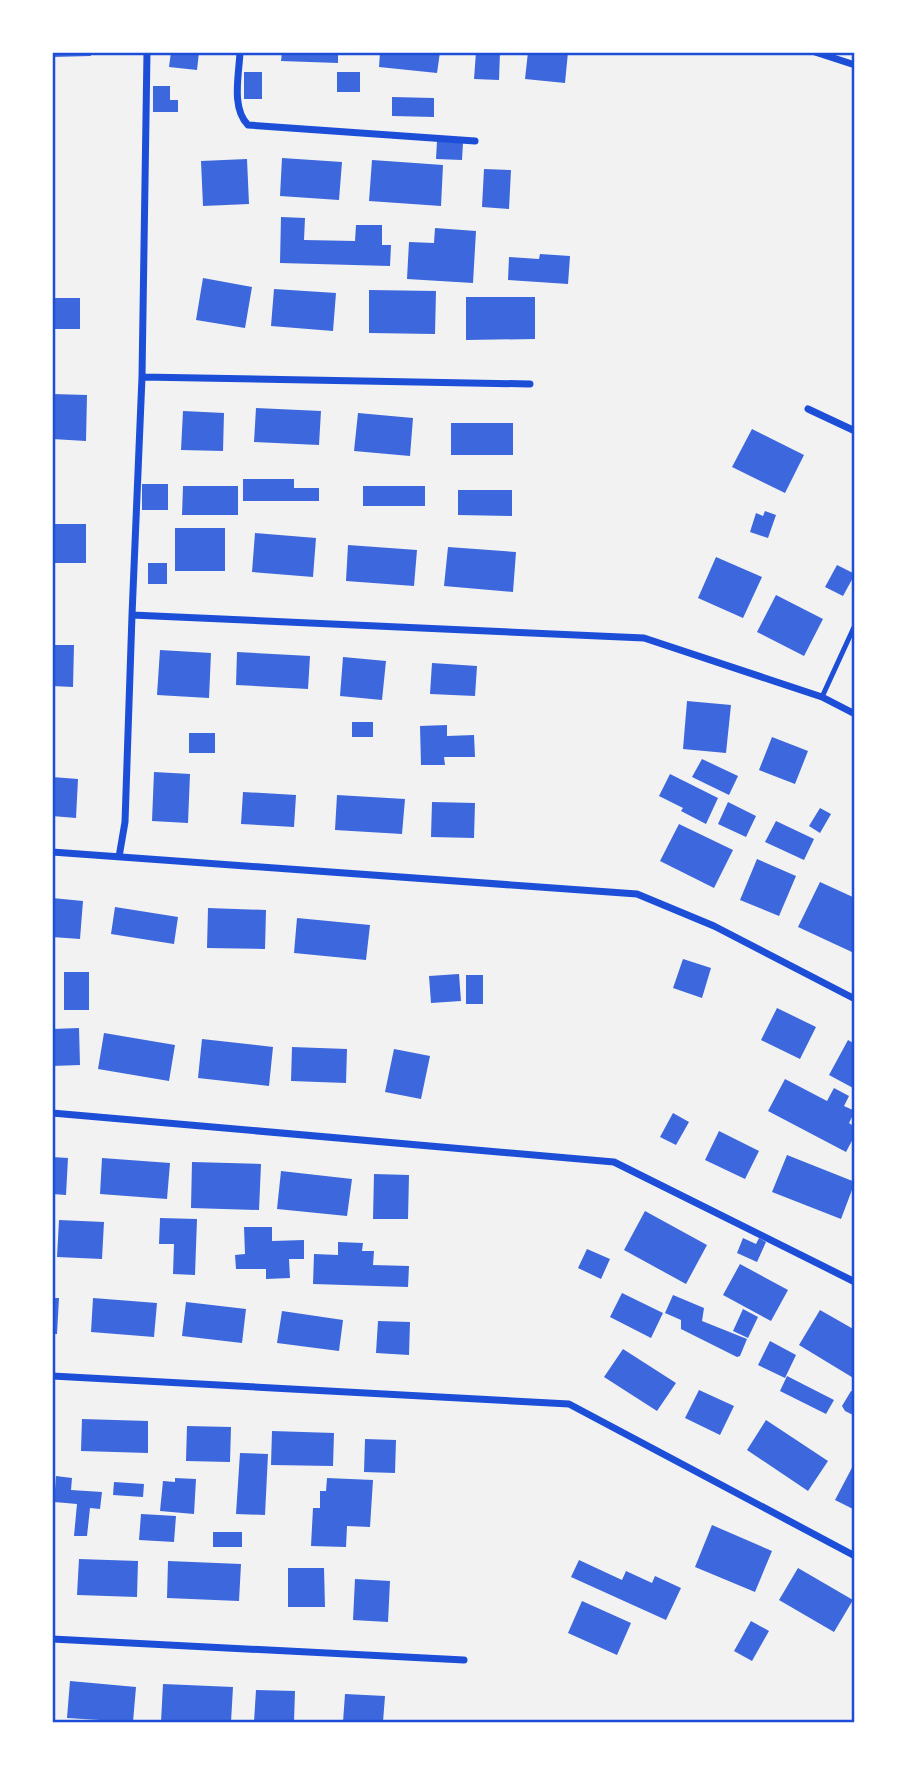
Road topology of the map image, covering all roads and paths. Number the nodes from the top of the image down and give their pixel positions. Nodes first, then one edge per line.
1 (147, 52) edge
2 (240, 52) edge
3 (815, 52) edge
4 (855, 65) edge
5 (475, 141) dead end
6 (142, 377) junction
7 (530, 384) dead end
8 (808, 409) dead end
9 (855, 431) edge
10 (132, 615) junction
11 (855, 625) edge
12 (821, 697) junction
13 (855, 714) edge
14 (52, 852) edge
15 (120, 858) junction
16 (855, 999) edge
17 (52, 1112) edge
18 (855, 1282) edge
19 (52, 1376) edge
20 (855, 1556) edge
21 (52, 1639) edge
22 (464, 1660) dead end

1 - 6 street
2 - 5 street
3 - 4 street
6 - 7 street
6 - 10 street
8 - 9 street
10 - 12 street
10 - 15 street
11 - 12 lane
12 - 13 street
14 - 15 street
15 - 16 street
17 - 18 street
19 - 20 street
21 - 22 street

